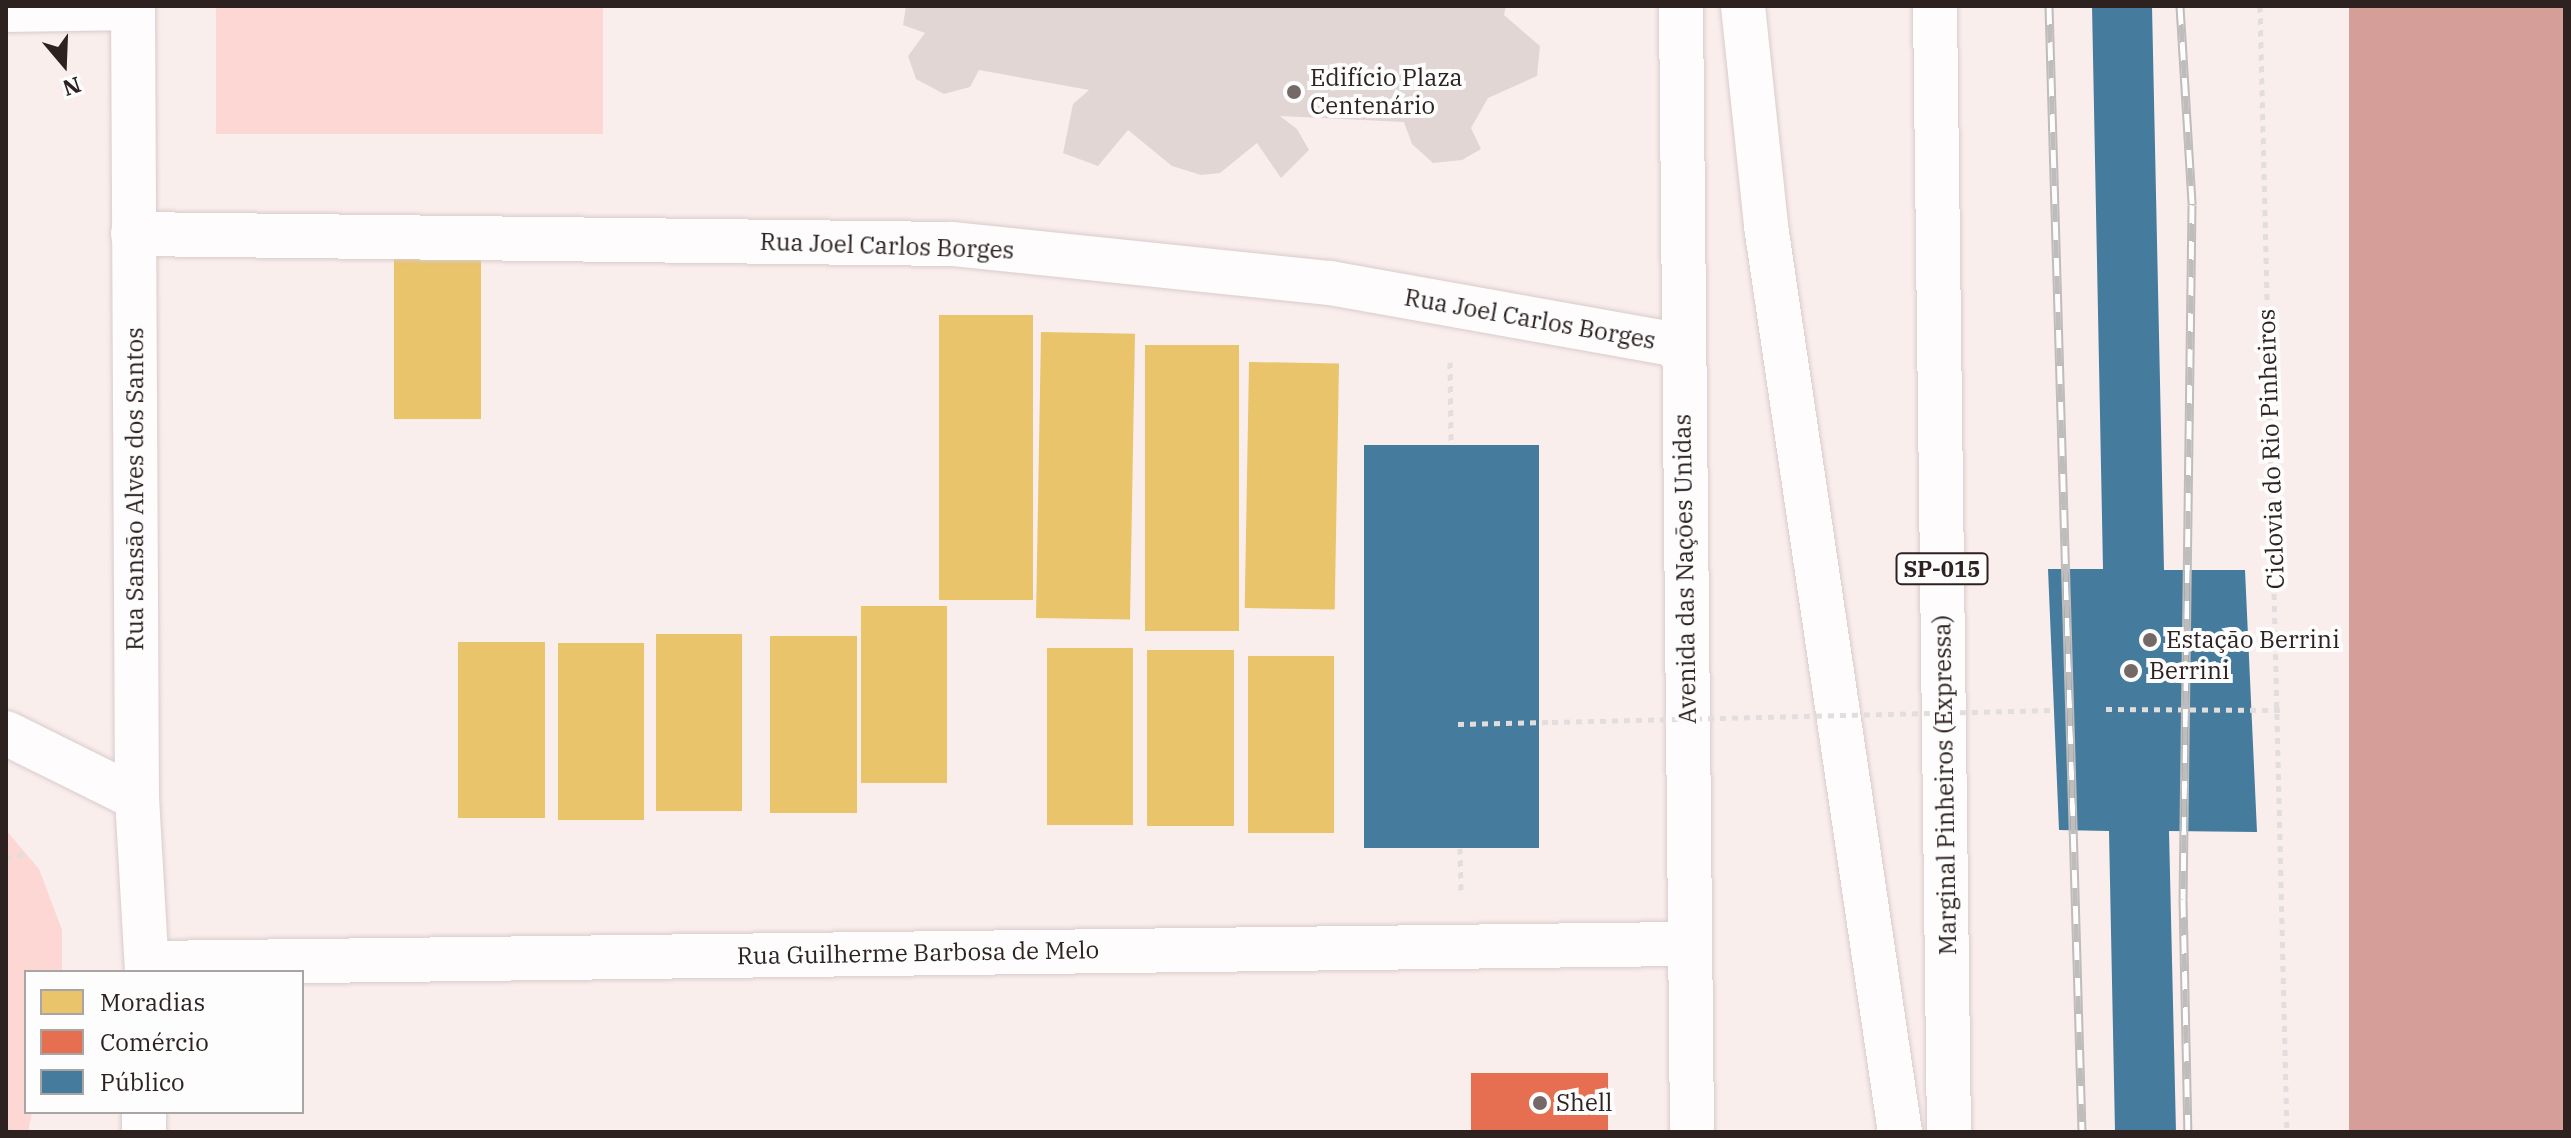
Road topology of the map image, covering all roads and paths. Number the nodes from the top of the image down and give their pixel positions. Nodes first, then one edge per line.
1 (1681, 6) edge
2 (1743, 6) edge
3 (1935, 6) edge
4 (2260, 6) edge
5 (133, 7) edge
6 (6, 10) edge
7 (133, 234) junction
8 (1449, 305) junction
9 (1683, 346) junction
10 (1451, 445) dead end
11 (2106, 709) dead end
12 (2055, 710) dead end
13 (2280, 710) junction
14 (1458, 724) dead end
15 (6, 733) edge
16 (137, 798) junction
17 (24, 853) dead end
18 (6, 859) edge
19 (1688, 944) junction
20 (148, 968) edge
21 (6, 1127) edge
22 (10, 1132) edge
23 (1692, 1132) edge
24 (1900, 1132) edge
25 (1949, 1132) edge
26 (2287, 1132) edge

1 - 9 main road, Avenida das Nações Unidas
2 - 24 main road
3 - 25 main road, Marginal Pinheiros (Expressa) / SP-015
4 - 13 path, Ciclovia do Rio Pinheiros
5 - 6 main road
5 - 7 main road, Rua Sansão Alves dos Santos
7 - 8 main road, Rua Joel Carlos Borges
7 - 16 main road, Rua Sansão Alves dos Santos
8 - 9 main road, Rua Joel Carlos Borges
8 - 10 path
9 - 19 main road, Avenida das Nações Unidas
11 - 13 path
12 - 14 path, bridge
13 - 26 path, Ciclovia do Rio Pinheiros
15 - 16 main road
16 - 20 main road, Rua Sansão Alves dos Santos
17 - 18 path
19 - 20 main road, Rua Guilherme Barbosa de Melo
19 - 23 main road, Avenida das Nações Unidas
21 - 22 path

